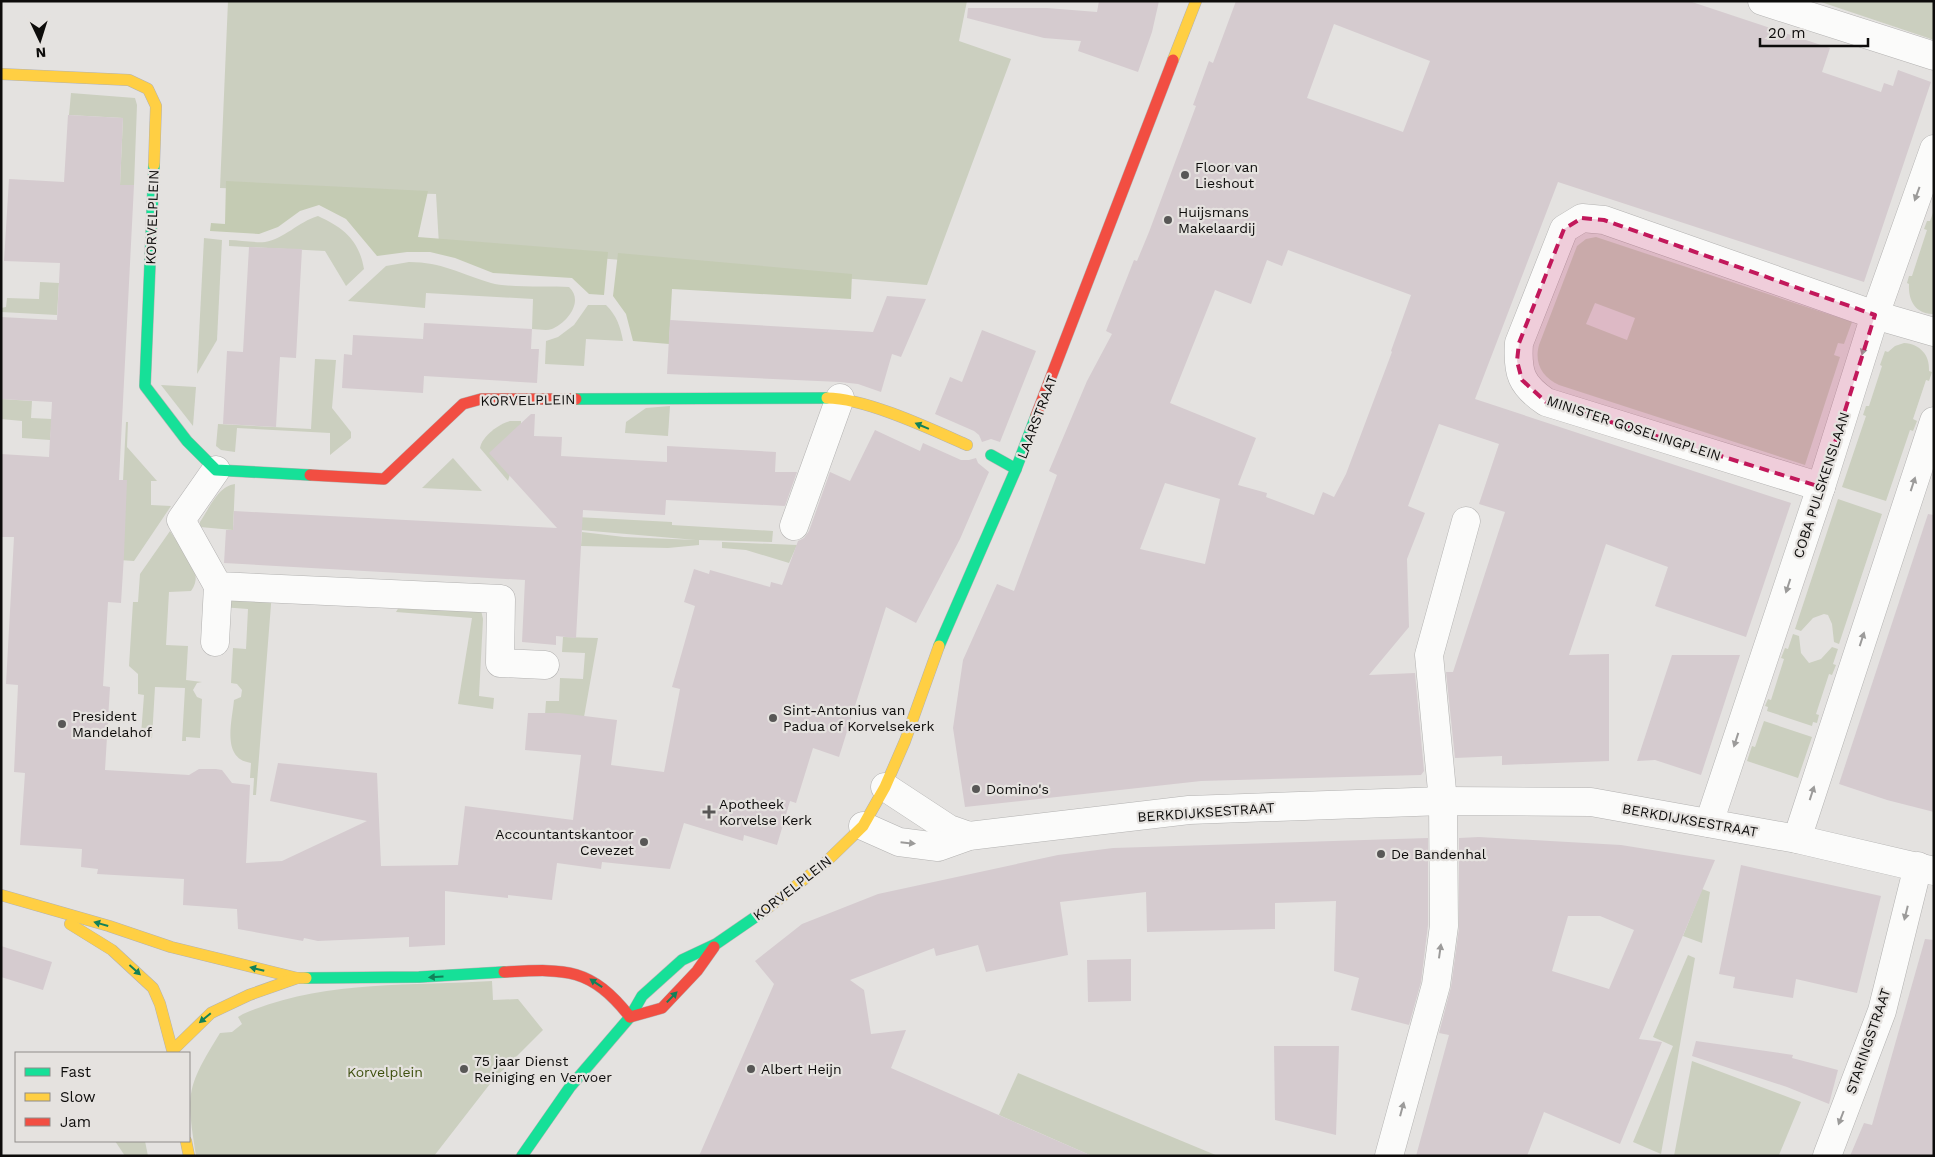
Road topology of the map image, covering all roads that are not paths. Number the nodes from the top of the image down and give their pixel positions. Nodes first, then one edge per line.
1 (1196, 1) edge
2 (1762, 1) edge
3 (1934, 56) edge
4 (1, 74) edge
5 (1934, 148) edge
6 (1875, 315) junction
7 (1934, 332) edge
8 (840, 398) junction
9 (1934, 421) edge
10 (966, 445) dead end
11 (991, 456) dead end
12 (1016, 468) junction
13 (216, 470) junction
14 (1821, 487) junction
15 (1466, 521) dead end
16 (794, 526) dead end
17 (218, 586) junction
18 (215, 642) dead end
19 (545, 665) dead end
20 (885, 787) junction
21 (1443, 801) junction
22 (1709, 823) junction
23 (863, 826) junction
24 (969, 836) junction
25 (1797, 839) junction
26 (1926, 869) edge
27 (1, 895) edge
28 (19, 900) junction
29 (716, 944) junction
30 (297, 978) junction
31 (630, 1017) junction
32 (173, 1051) edge
33 (186, 1142) edge
34 (189, 1156) edge
35 (522, 1156) edge
36 (1389, 1156) edge
37 (1827, 1156) edge

1 - 12 street, LAARSTRAAT
2 - 3 street
4 - 13 street, KORVELPLEIN
5 -> 6 street, COBA PULSKENSLAAN
6 - 7 street, MINISTER GOSELINGPLEIN
6 -> 14 street, COBA PULSKENSLAAN
6 - 14 street, MINISTER GOSELINGPLEIN
10 -> 8 street, KORVELPLEIN
8 - 13 street, KORVELPLEIN
8 - 16 street
25 -> 9 street
11 - 12 street
12 - 20 street, LAARSTRAAT
13 - 17 street
14 -> 22 street, COBA PULSKENSLAAN
15 - 21 street
17 - 18 street
17 - 19 street
20 - 23 street, LAARSTRAAT
20 - 24 street, BERKDIJKSESTRAAT
21 - 22 street, BERKDIJKSESTRAAT
21 - 24 street, BERKDIJKSESTRAAT
36 -> 21 street
22 - 25 street, BERKDIJKSESTRAAT
23 -> 24 street, BERKDIJKSESTRAAT
23 - 29 street, KORVELPLEIN
25 - 26 street, BERKDIJKSESTRAAT
26 -> 37 street, STARINGSTRAAT
27 - 28 street
30 -> 28 street
28 -> 32 street
29 - 31 street, KORVELPLEIN
31 -> 29 street, KORVELPLEIN
31 -> 30 street
30 -> 32 street
31 - 35 street, KORVELPLEIN
33 - 34 street

